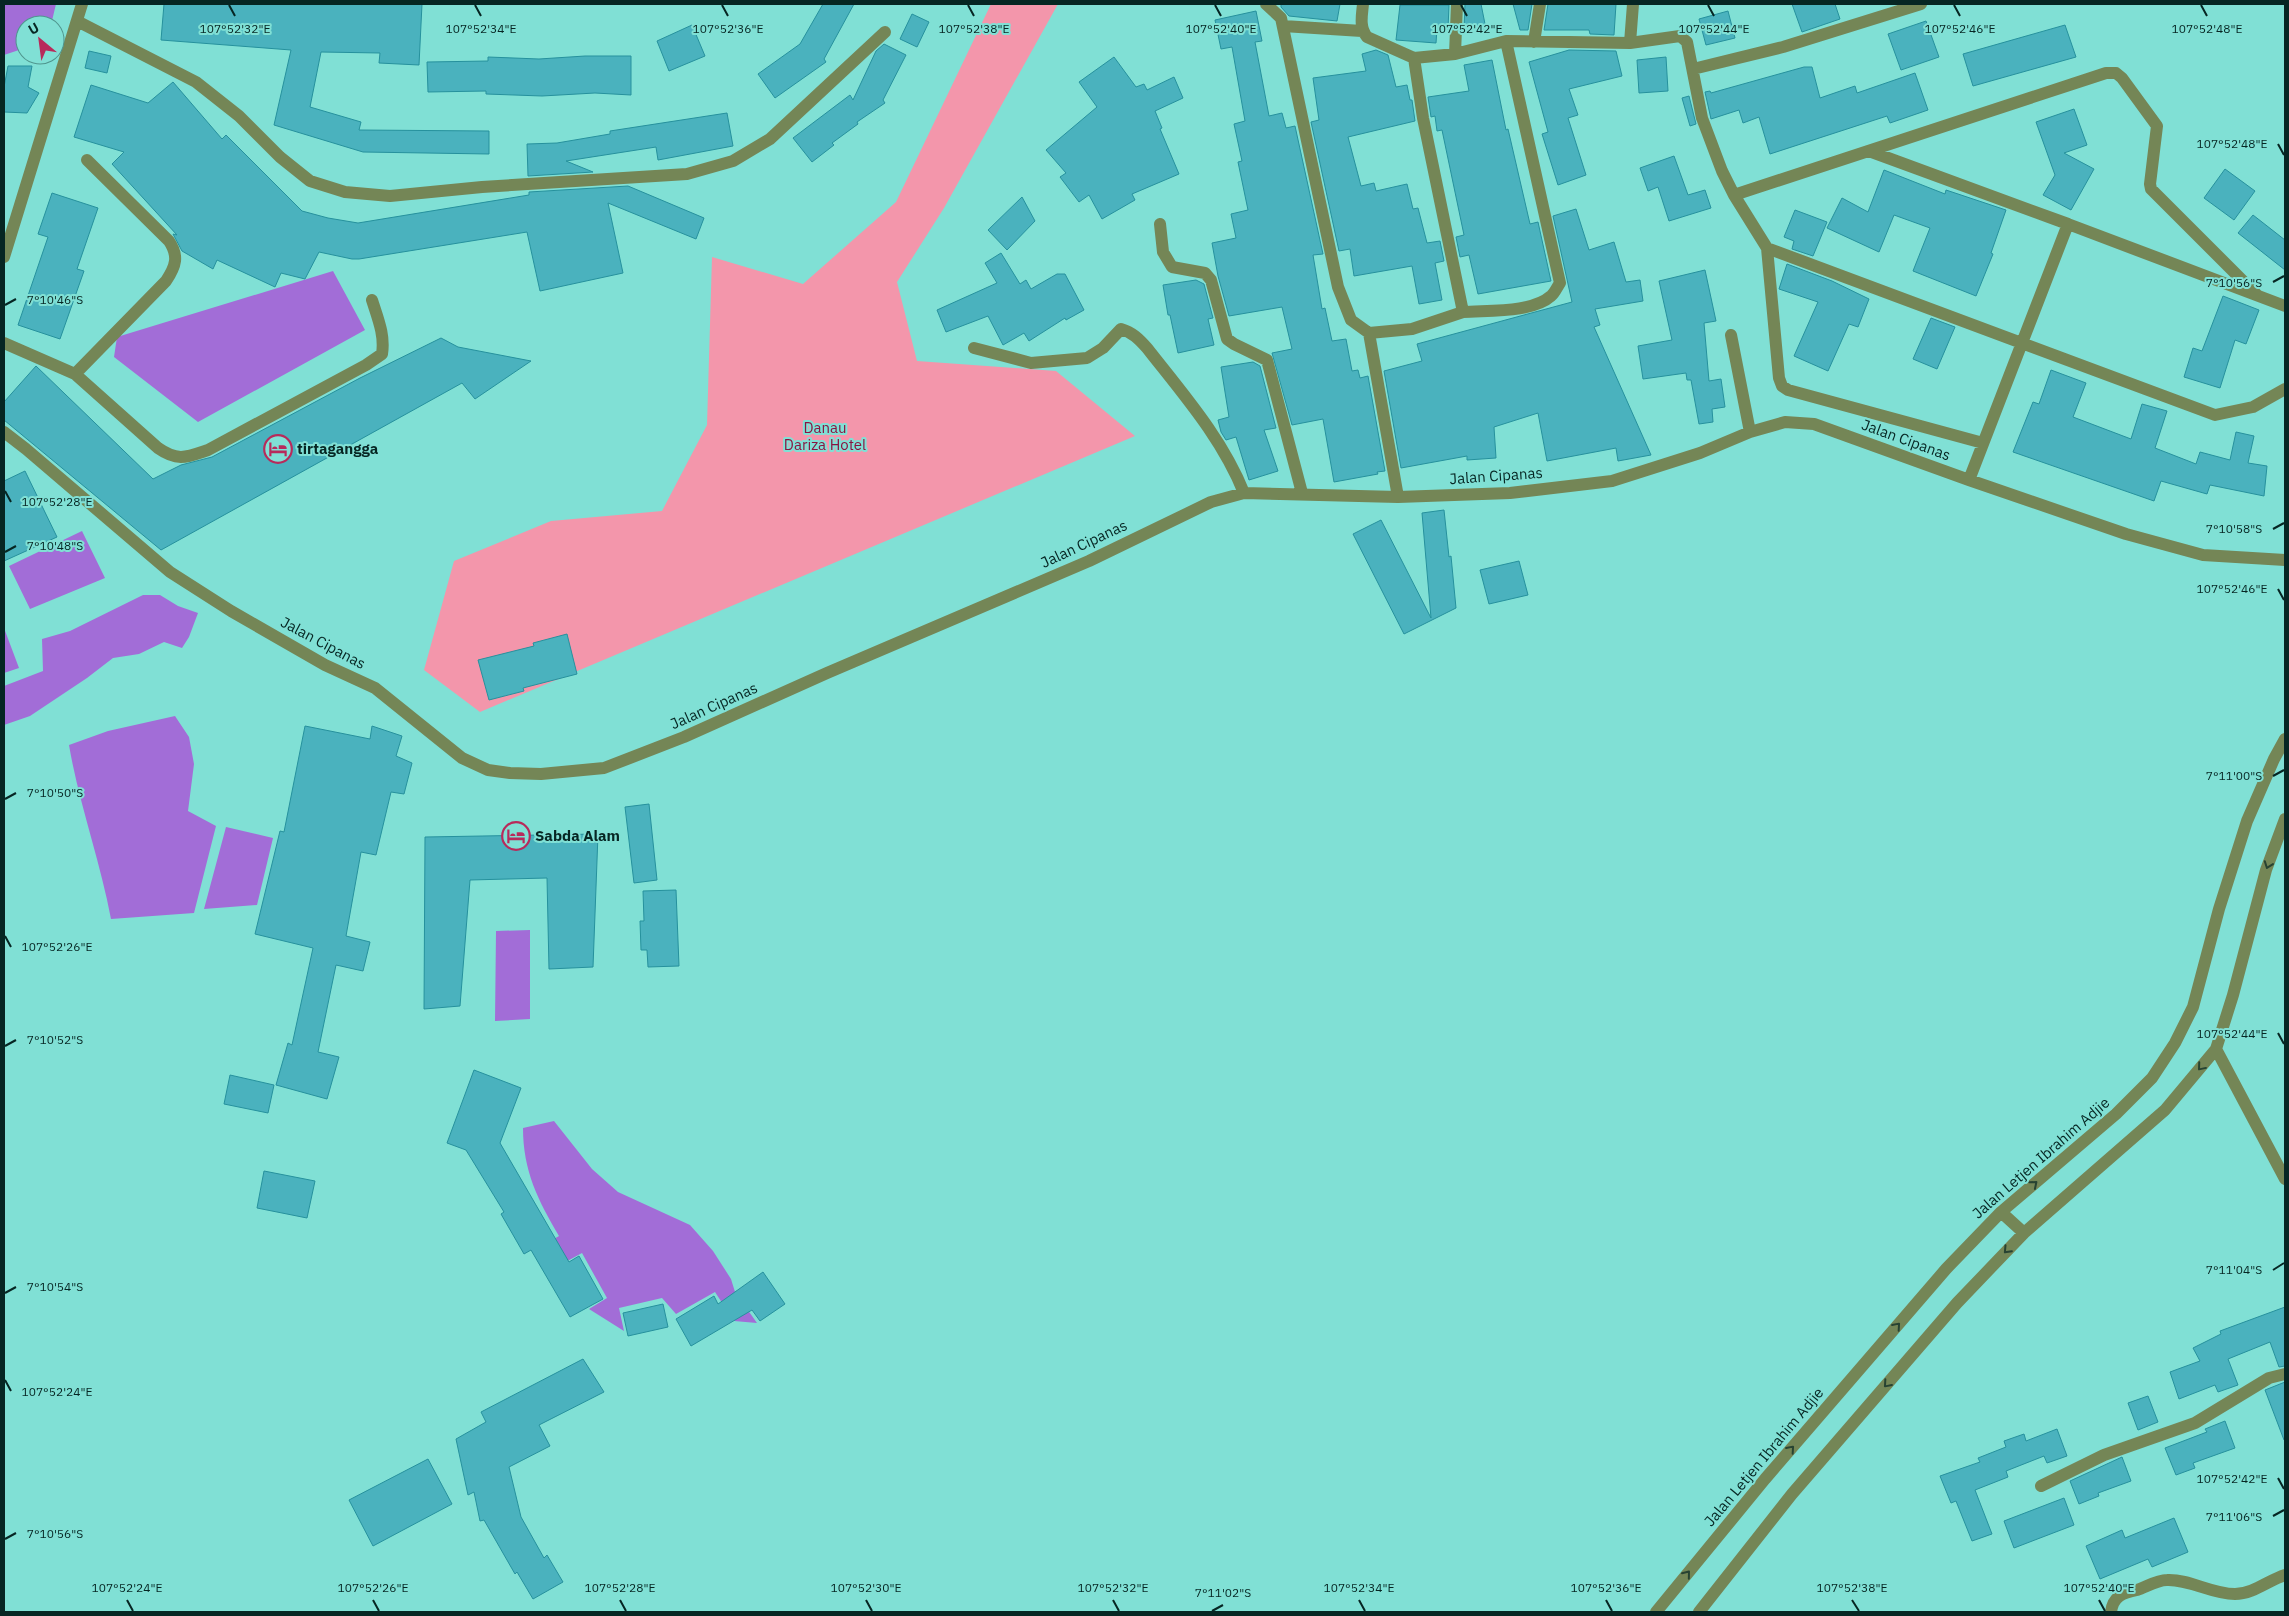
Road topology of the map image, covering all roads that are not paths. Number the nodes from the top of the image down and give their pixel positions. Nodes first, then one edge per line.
1 (82, 4) edge
2 (1266, 4) edge
3 (1364, 4) edge
4 (1457, 4) edge
5 (1540, 4) edge
6 (1633, 4) edge
7 (1921, 4) edge
8 (76, 22) junction
9 (1283, 26) junction
10 (1362, 31) junction
11 (885, 32) dead end
12 (1506, 40) junction
13 (1534, 42) junction
14 (1630, 43) junction
15 (1455, 54) junction
16 (1414, 58) junction
17 (1693, 69) junction
18 (1869, 151) junction
19 (87, 160) dead end
20 (1734, 195) junction
21 (1160, 224) dead end
22 (2068, 224) junction
23 (1767, 248) junction
24 (4, 257) edge
25 (2257, 295) junction
26 (372, 300) dead end
27 (2285, 306) edge
28 (1463, 312) junction
29 (1369, 333) junction
30 (1731, 334) dead end
31 (4, 343) edge
32 (2023, 344) junction
33 (974, 348) dead end
34 (74, 374) junction
35 (2285, 389) edge
36 (4, 432) edge
37 (1750, 432) junction
38 (1983, 443) junction
39 (1969, 480) junction
40 (1244, 493) junction
41 (1302, 493) junction
42 (1398, 497) junction
43 (2285, 560) edge
44 (2285, 739) edge
45 (2285, 819) edge
46 (2216, 1049) junction
47 (2285, 1180) edge
48 (2001, 1212) junction
49 (2024, 1233) junction
50 (2285, 1374) edge
51 (2041, 1486) dead end
52 (2285, 1575) edge
53 (1656, 1612) edge
54 (1699, 1612) edge
55 (2110, 1612) edge

1 - 8 street
2 - 9 street
3 - 10 street
4 - 15 street
5 - 13 street
6 - 14 street
7 - 17 street
8 - 11 street
8 - 24 street
9 - 10 street
9 - 29 street
10 - 16 street
12 - 13 street
12 - 15 street
12 - 28 street
13 - 14 street
14 - 17 street
15 - 16 street
16 - 28 street
17 - 20 street
18 - 20 street
18 - 22 street
18 - 25 street
19 - 34 street
20 - 23 street
21 - 41 street
22 - 25 street
22 - 32 street
23 - 32 street
23 - 38 street
25 - 27 street
26 - 34 street
28 - 29 street
29 - 42 street
30 - 37 street
31 - 34 street
32 - 35 street
32 - 38 street
33 - 40 street
36 - 40 street, Jalan Cipanas
37 - 39 street, Jalan Cipanas
37 - 42 street, Jalan Cipanas
38 - 39 street
39 - 43 street, Jalan Cipanas
40 - 41 street, Jalan Cipanas
41 - 42 street, Jalan Cipanas
48 -> 44 street, Jalan Letjen Ibrahim Adjie
45 -> 46 street
46 - 47 street
46 -> 49 street
48 - 49 street
53 -> 48 street, Jalan Letjen Ibrahim Adjie
49 -> 54 street
50 - 51 street
52 - 55 street

